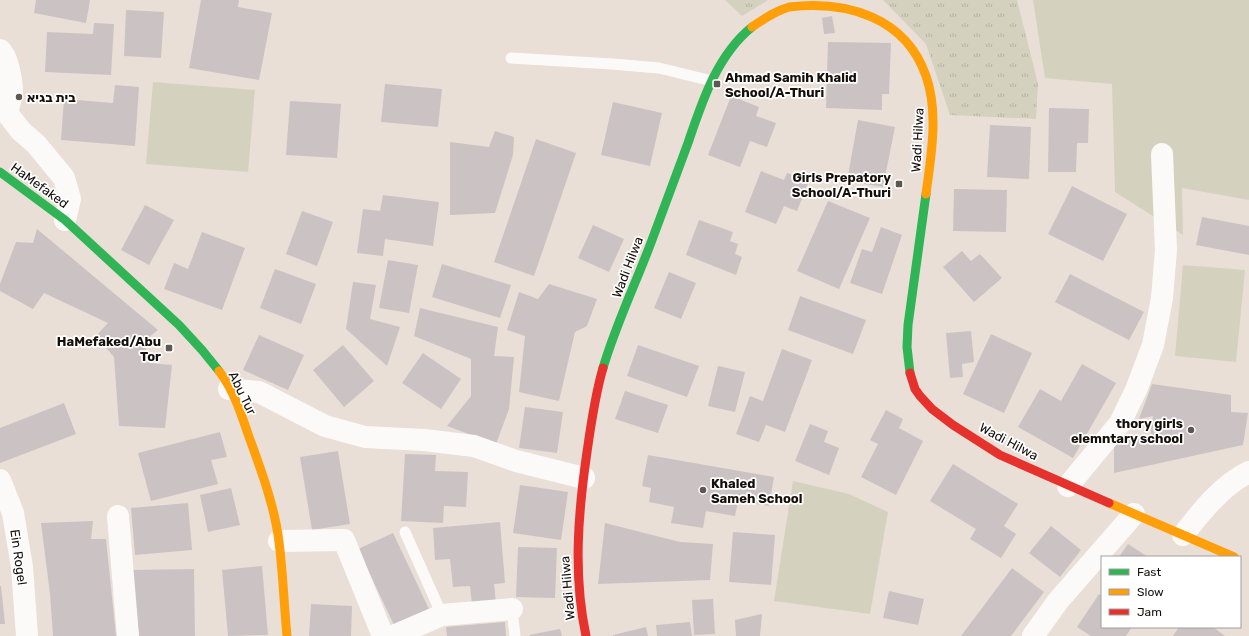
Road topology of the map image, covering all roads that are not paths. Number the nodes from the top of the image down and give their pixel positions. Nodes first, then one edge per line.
1 (0, 50) edge
2 (511, 58) dead end
3 (712, 81) junction
4 (4, 103) edge
5 (1162, 154) dead end
6 (0, 172) edge
7 (65, 220) junction
8 (229, 388) junction
9 (1249, 472) edge
10 (584, 478) junction
11 (0, 480) edge
12 (1068, 486) junction
13 (1134, 514) junction
14 (118, 516) dead end
15 (405, 532) dead end
16 (1183, 535) junction
17 (279, 541) junction
18 (1232, 556) edge
19 (512, 609) joint
20 (442, 614) junction
21 (27, 636) edge
22 (128, 636) edge
23 (287, 636) edge
24 (383, 636) edge
25 (393, 636) edge
26 (514, 636) edge
27 (586, 636) edge
28 (1033, 636) edge

1 - 4 street
2 - 3 lane
3 - 10 street, Wadi Hilwa
3 - 12 street, Wadi Hilwa
4 - 7 street
5 - 12 street
6 - 7 street, HaMefaked
7 - 8 street, Abu Tur
8 - 10 street
8 - 17 street, Abu Tur
9 - 16 street
10 - 27 street, Wadi Hilwa
11 - 21 street, Ein Rogel
12 - 13 street, Wadi Hilwa
13 - 16 street, Wadi Hilwa
13 - 28 street
14 - 22 street
15 - 20 lane
16 - 18 street, Wadi Hilwa
17 - 23 street, Abu Tur
17 - 24 street
19 - 20 street
19 - 26 lane
20 - 25 street

